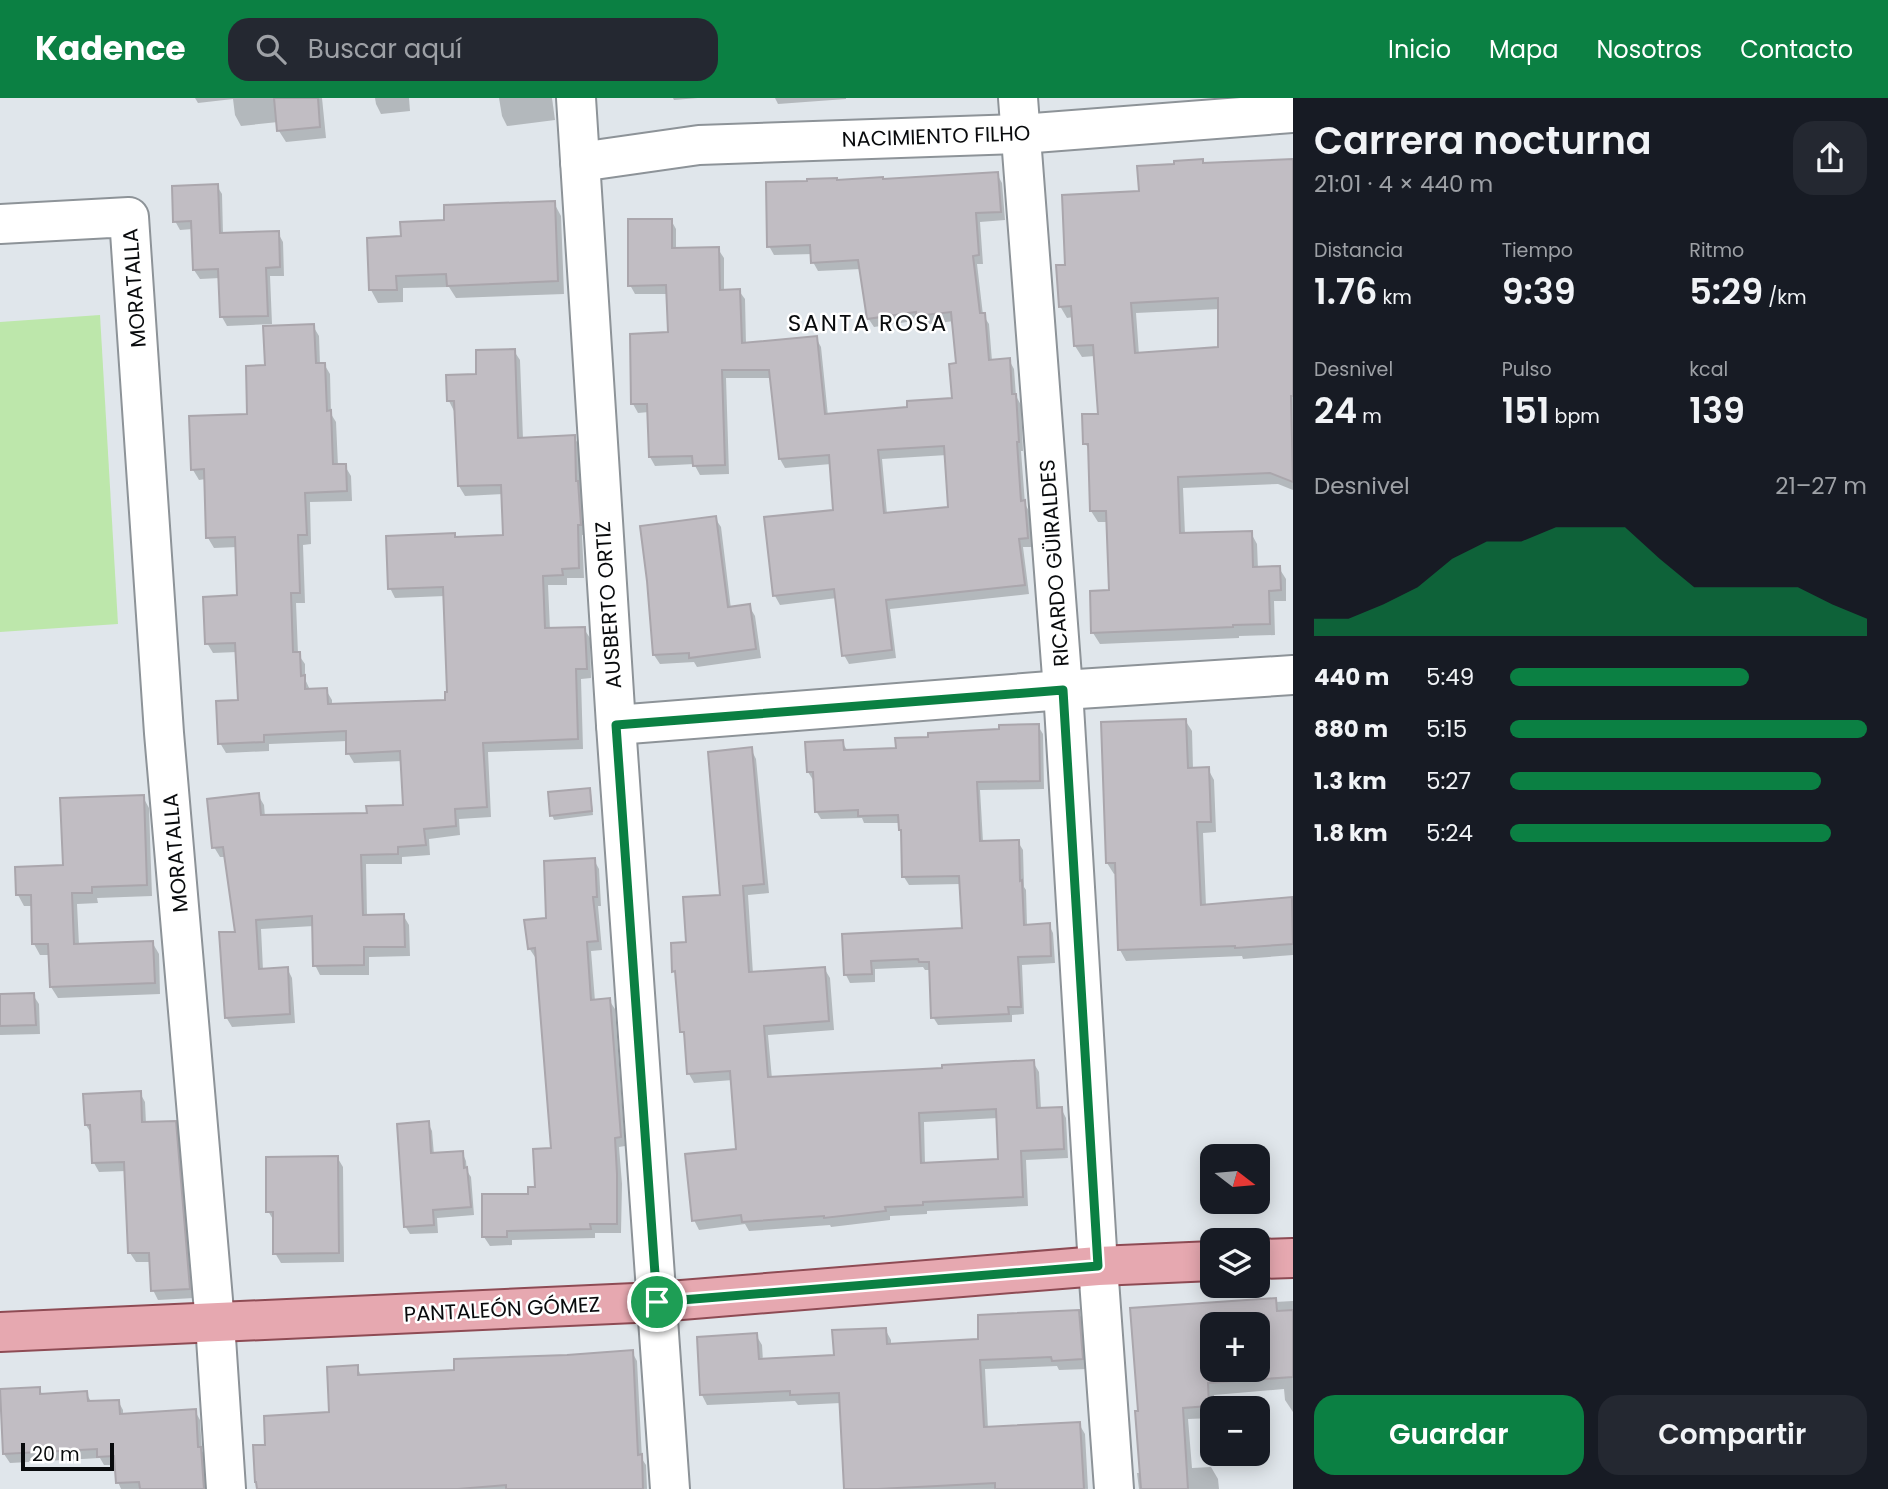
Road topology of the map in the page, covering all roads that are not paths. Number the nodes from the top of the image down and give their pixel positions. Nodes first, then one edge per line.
1 (576, 98) edge
2 (1293, 113) edge
3 (1019, 116) edge
4 (580, 162) junction
5 (0, 224) edge
6 (1293, 675) edge
7 (1063, 690) junction
8 (616, 725) junction
9 (1293, 1258) edge
10 (1270, 1259) edge
11 (1200, 1262) edge
12 (1098, 1266) junction
13 (657, 1302) junction
14 (215, 1323) junction
15 (0, 1332) edge
16 (226, 1489) edge
17 (670, 1489) edge
18 (1114, 1489) edge

1 - 4 street, AUSBERTO ORTIZ
2 - 3 street, NACIMIENTO FILHO
3 - 4 street, NACIMIENTO FILHO
3 - 7 street, RICARDO GÜIRALDES
4 - 8 street, AUSBERTO ORTIZ
5 - 14 street, MORATALLA
6 - 7 street
7 - 8 street
7 - 12 street, RICARDO GÜIRALDES
8 - 13 street, AUSBERTO ORTIZ
9 - 10 main road
11 - 12 main road, PANTALEÓN GÓMEZ
12 - 13 main road, PANTALEÓN GÓMEZ
12 - 18 street, RICARDO GÜIRALDES
13 - 14 main road, PANTALEÓN GÓMEZ
13 - 17 street, AUSBERTO ORTIZ
14 - 15 main road, PANTALEÓN GÓMEZ
14 - 16 street, MORATALLA

